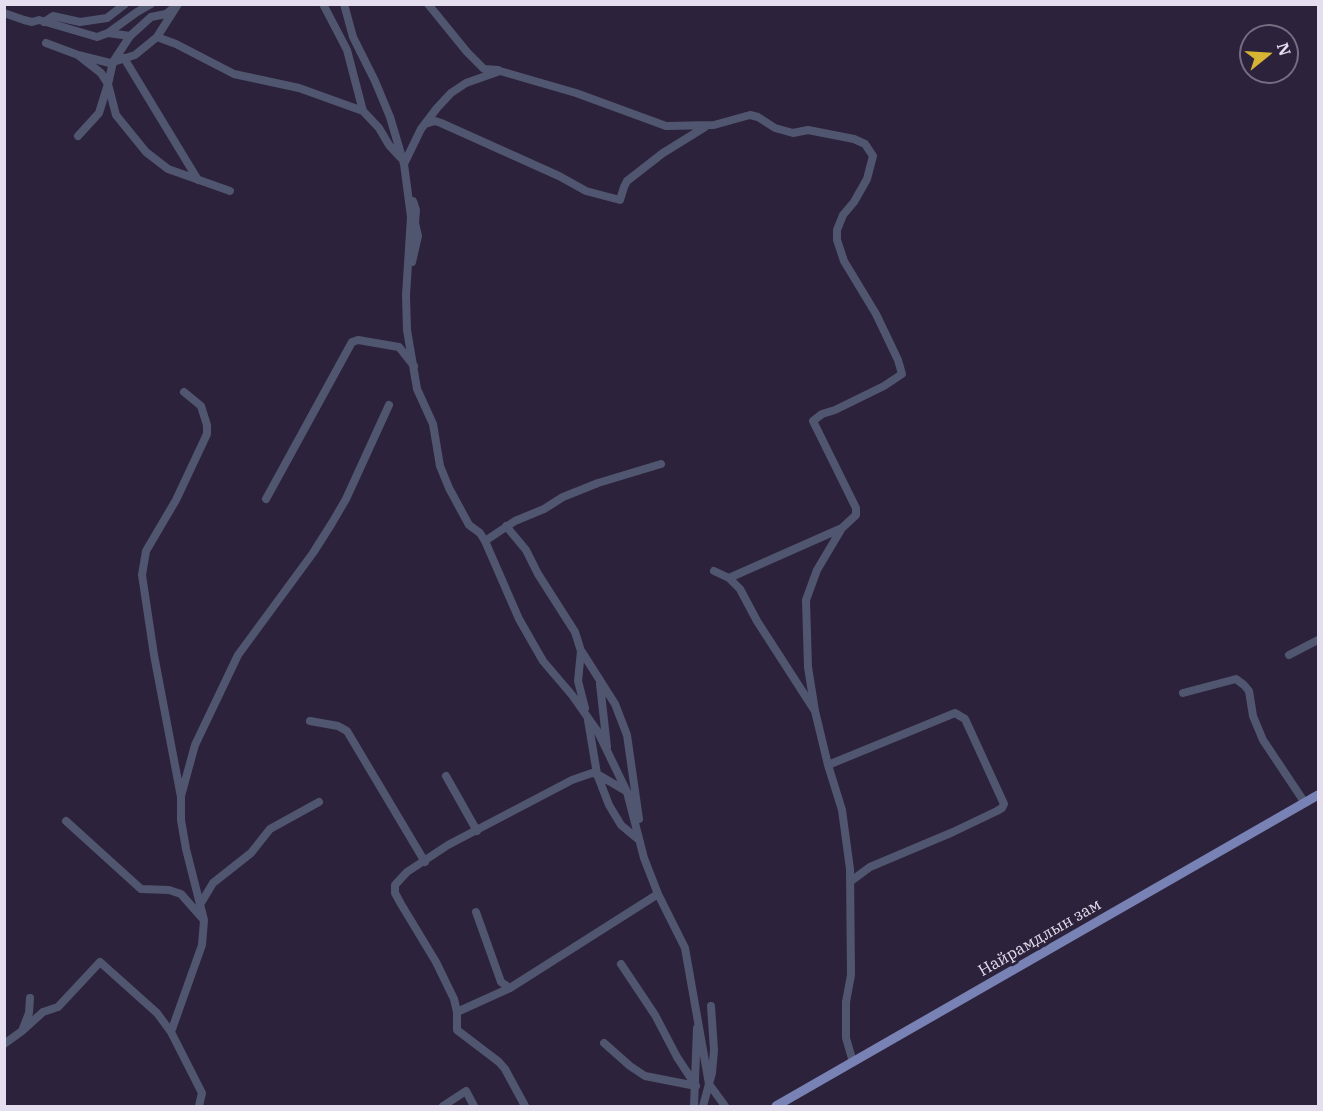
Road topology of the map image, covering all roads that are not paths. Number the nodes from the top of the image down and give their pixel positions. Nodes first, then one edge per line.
1 (125, 4) edge
2 (151, 4) edge
3 (178, 4) edge
4 (323, 4) edge
5 (344, 4) edge
6 (428, 4) edge
7 (4, 13) edge
8 (44, 22) junction
9 (108, 33) junction
10 (130, 36) junction
11 (157, 37) junction
12 (46, 43) dead end
13 (78, 55) junction
14 (124, 58) junction
15 (113, 62) junction
16 (500, 71) junction
17 (108, 84) junction
18 (363, 111) junction
19 (425, 124) junction
20 (706, 126) junction
21 (78, 136) dead end
22 (404, 162) junction
23 (198, 180) junction
24 (230, 191) dead end
25 (415, 367) junction
26 (184, 392) dead end
27 (389, 405) dead end
28 (661, 464) dead end
29 (266, 498) dead end
30 (506, 526) junction
31 (842, 528) junction
32 (485, 541) junction
33 (714, 571) dead end
34 (729, 578) junction
35 (1318, 640) edge
36 (581, 651) junction
37 (1289, 655) dead end
38 (599, 680) junction
39 (1183, 693) dead end
40 (815, 711) junction
41 (588, 717) junction
42 (310, 721) dead end
43 (608, 752) junction
44 (828, 765) junction
45 (597, 774) junction
46 (446, 776) dead end
47 (627, 792) junction
48 (1318, 795) edge
49 (181, 797) junction
50 (319, 802) dead end
51 (1305, 803) junction
52 (66, 821) dead end
53 (637, 829) junction
54 (477, 831) junction
55 (640, 841) junction
56 (425, 862) junction
57 (851, 880) junction
58 (658, 894) junction
59 (201, 903) junction
60 (476, 912) dead end
61 (204, 920) junction
62 (621, 964) dead end
63 (510, 988) junction
64 (30, 998) dead end
65 (711, 1006) dead end
66 (457, 1012) junction
67 (698, 1021) junction
68 (22, 1031) junction
69 (171, 1032) junction
70 (604, 1043) dead end
71 (4, 1044) edge
72 (853, 1062) junction
73 (709, 1084) junction
74 (696, 1086) junction
75 (724, 1106) edge
76 (199, 1107) edge
77 (443, 1107) edge
78 (474, 1107) edge
79 (525, 1107) edge
80 (694, 1107) edge
81 (704, 1107) edge
82 (776, 1107) edge

1 - 8 street
2 - 9 street
3 - 10 street
3 - 11 street
4 - 18 street
5 - 22 street
6 - 16 street
7 - 8 street
8 - 9 street
9 - 10 street
10 - 15 street
11 - 14 street
11 - 18 street
12 - 13 street
13 - 15 street
13 - 17 street
14 - 15 street
14 - 23 street
15 - 17 street
16 - 19 street
16 - 20 street
17 - 21 street
17 - 23 street
18 - 22 street
19 - 20 street
19 - 22 street
20 - 31 street
22 - 25 street
23 - 24 street
25 - 29 street
25 - 32 street
26 - 49 street
27 - 49 street
28 - 30 street
30 - 32 street
30 - 36 street
31 - 34 street
31 - 40 street
32 - 41 street
33 - 34 street
34 - 40 street
35 - 37 street
36 - 38 street
36 - 41 street
38 - 43 street
38 - 53 street
39 - 51 street
40 - 44 street
41 - 43 street
41 - 45 street
42 - 56 street
43 - 47 street
44 - 57 street
44 - 57 street
45 - 47 street
45 - 54 street
45 - 55 street
46 - 54 street
47 - 53 street
48 - 51 main road, Найрамдлын зам
49 - 59 street
50 - 59 street
51 - 72 main road, Найрамдлын зам
52 - 61 street
53 - 55 street
54 - 56 street
55 - 58 street
56 - 66 street
57 - 72 street
58 - 63 street
58 - 67 street
59 - 61 street
60 - 63 street
61 - 69 street
62 - 74 street
63 - 66 street
64 - 68 street
65 - 73 street
66 - 79 street
67 - 73 street
67 - 74 street
68 - 69 street
68 - 71 street
69 - 76 street
70 - 74 street
72 - 82 main road, Найрамдлын зам
73 - 75 street
73 - 81 street
74 - 80 street
77 - 78 street

